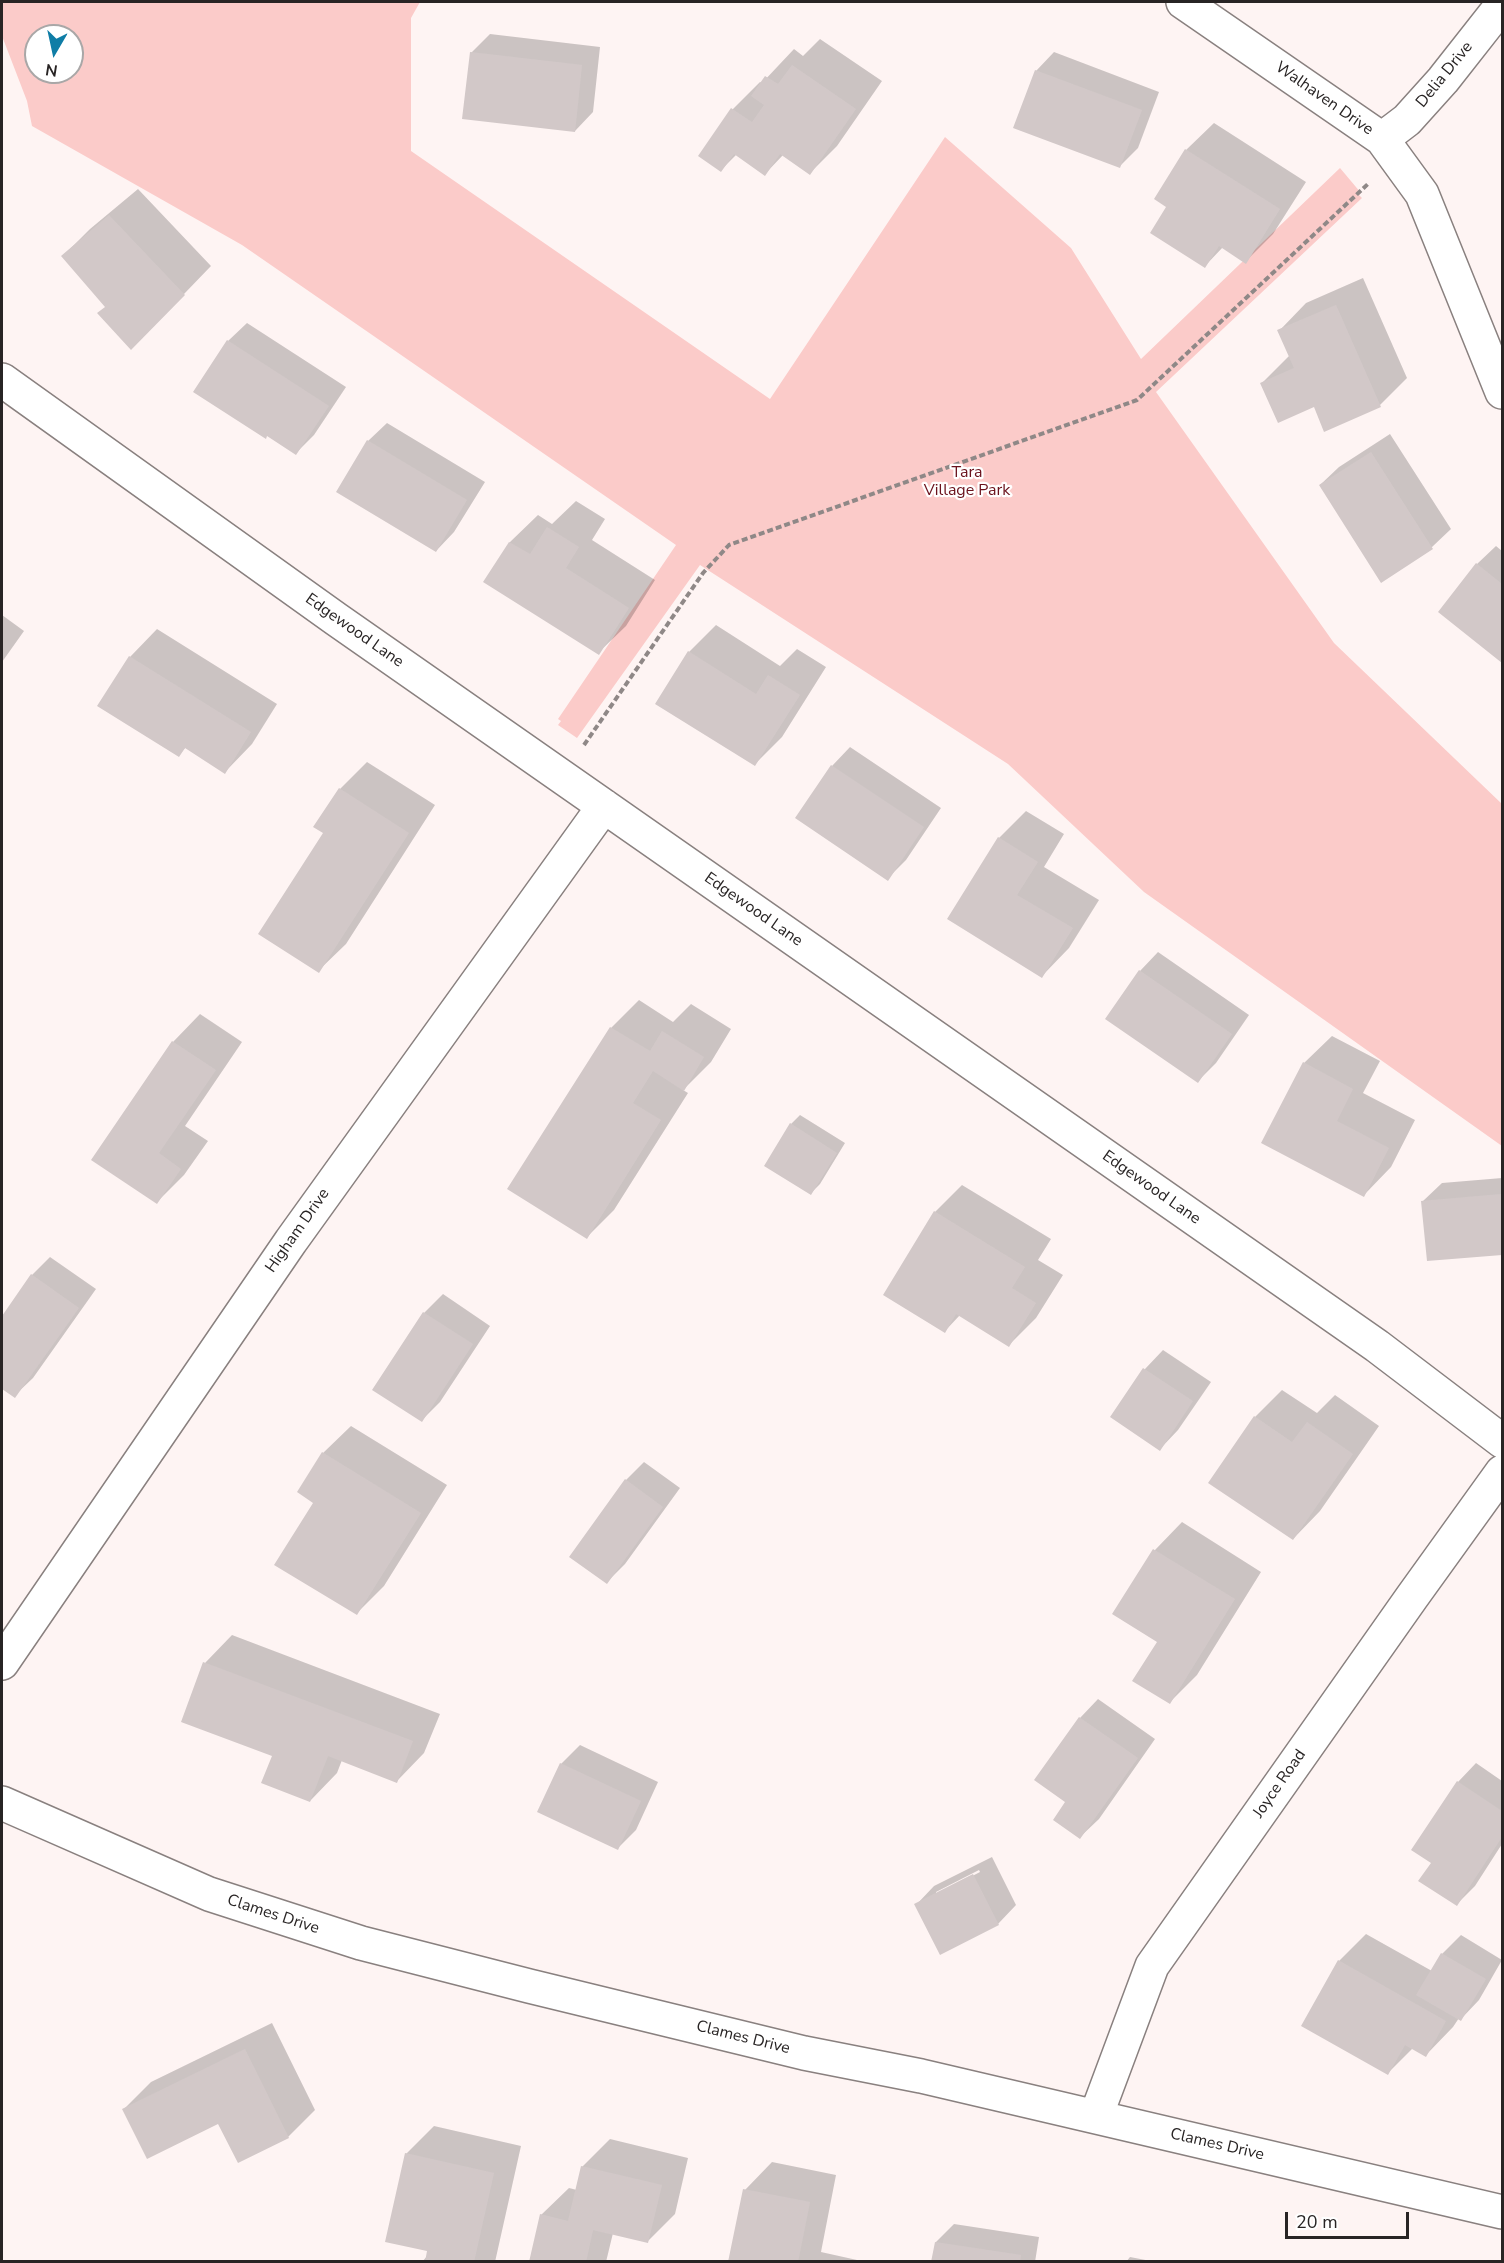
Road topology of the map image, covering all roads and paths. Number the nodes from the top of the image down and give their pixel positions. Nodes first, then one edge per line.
1 (1183, 2) edge
2 (1503, 5) edge
3 (1389, 148) junction
4 (2, 380) edge
5 (1503, 392) edge
6 (564, 778) junction
7 (604, 806) junction
8 (1503, 1441) edge
9 (1503, 1472) edge
10 (2, 1663) edge
11 (2, 1811) edge
12 (1096, 2116) junction
13 (1503, 2212) edge

1 - 3 street, Walhaven Drive
2 - 3 street, Delia Drive
3 - 5 street, Walhaven Drive
3 - 6 path
4 - 6 street, Edgewood Lane
6 - 7 street, Edgewood Lane
7 - 8 street, Edgewood Lane
7 - 10 street, Higham Drive
9 - 12 street, Joyce Road
11 - 12 street, Clames Drive
12 - 13 street, Clames Drive

